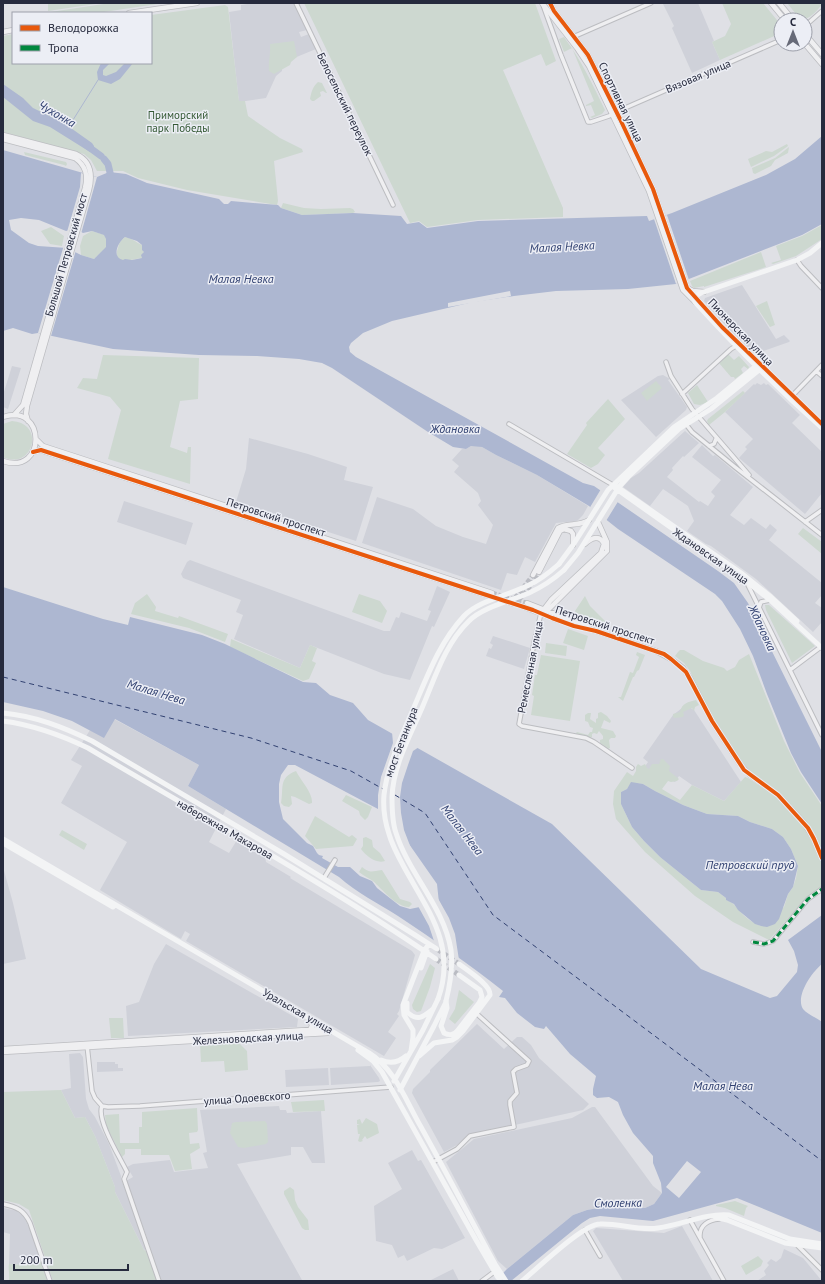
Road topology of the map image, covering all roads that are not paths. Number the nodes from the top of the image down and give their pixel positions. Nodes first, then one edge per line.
1 (197, 3) edge
2 (296, 3) edge
3 (550, 3) edge
4 (651, 3) edge
5 (771, 3) edge
6 (779, 3) edge
7 (543, 4) edge
8 (822, 10) edge
9 (136, 12) edge
10 (778, 12) edge
11 (786, 12) edge
12 (813, 18) edge
13 (572, 37) junction
14 (773, 43) edge
15 (813, 43) edge
16 (812, 52) edge
17 (822, 54) edge
18 (822, 64) edge
19 (614, 113) junction
20 (3, 134) edge
21 (3, 139) edge
22 (89, 175) junction
23 (393, 205) dead end
24 (822, 243) edge
25 (797, 260) junction
26 (682, 282) junction
27 (822, 288) edge
28 (689, 290) junction
29 (705, 292) junction
30 (695, 300) junction
31 (45, 335) junction
32 (736, 346) junction
33 (666, 362) dead end
34 (822, 365) edge
35 (759, 367) junction
36 (816, 371) junction
37 (822, 376) edge
38 (682, 394) junction
39 (791, 397) junction
40 (694, 413) junction
41 (14, 415) junction
42 (3, 417) edge
43 (698, 418) junction
44 (28, 421) junction
45 (684, 422) junction
46 (509, 424) dead end
47 (822, 424) edge
48 (822, 428) edge
49 (716, 439) junction
50 (36, 440) junction
51 (709, 446) junction
52 (33, 452) junction
53 (3, 461) edge
54 (753, 480) junction
55 (616, 489) junction
56 (822, 510) edge
57 (590, 519) junction
58 (599, 520) junction
59 (805, 522) junction
60 (822, 535) edge
61 (573, 545) junction
62 (583, 545) junction
63 (539, 572) tunnel mouth
64 (533, 575) tunnel mouth
65 (745, 580) junction
66 (492, 593) tunnel mouth
67 (770, 600) junction
68 (527, 602) tunnel mouth
69 (759, 608) junction
70 (546, 609) junction
71 (541, 613) junction
72 (596, 631) junction
73 (822, 646) edge
74 (790, 670) junction
75 (3, 713) edge
76 (6, 722) edge
77 (822, 735) edge
78 (632, 768) dead end
79 (3, 838) edge
80 (3, 843) edge
81 (822, 858) edge
82 (334, 862) dead end
83 (324, 878) junction
84 (822, 889) edge
85 (753, 942) dead end
86 (429, 944) junction
87 (436, 949) tunnel mouth
88 (425, 952) junction
89 (423, 961) junction
90 (460, 964) tunnel mouth
91 (459, 975) tunnel mouth
92 (446, 1001) junction
93 (433, 1009) junction
94 (476, 1014) junction
95 (311, 1022) junction
96 (322, 1029) junction
97 (310, 1030) junction
98 (330, 1032) junction
99 (87, 1045) junction
100 (3, 1049) edge
101 (410, 1051) junction
102 (3, 1052) edge
103 (419, 1056) junction
104 (377, 1058) junction
105 (395, 1080) junction
106 (391, 1088) junction
107 (400, 1090) junction
108 (102, 1106) junction
109 (438, 1159) junction
110 (433, 1162) junction
111 (3, 1204) edge
112 (712, 1216) junction
113 (722, 1218) junction
114 (690, 1220) junction
115 (585, 1230) junction
116 (701, 1240) junction
117 (798, 1243) junction
118 (822, 1244) edge
119 (822, 1248) edge
120 (600, 1256) dead end
121 (822, 1270) edge
122 (494, 1272) junction
123 (500, 1278) edge
124 (50, 1281) edge
125 (159, 1281) edge
126 (482, 1281) edge
127 (506, 1281) edge
128 (522, 1281) edge
129 (724, 1281) edge

1 - 9 street
2 - 23 street, Белосельский переулок
3 - 13 street, Спортивная улица
4 - 13 street
5 - 10 street
6 - 11 street
7 - 13 street, Спортивная улица
7 - 19 street, Спортивная улица
8 - 12 street
13 - 19 street, Спортивная улица
14 - 19 street, Вязовая улица
15 - 17 street
16 - 18 street
19 - 26 street, Спортивная улица
20 - 22 street
21 - 22 street
22 - 31 street, Большой Петровский мост
24 - 25 main road
25 - 27 street
25 - 29 main road
26 - 28 street
26 - 30 street
28 - 29 street
28 - 30 street
29 - 30 main road
30 - 32 main road, Пионерская улица
30 - 35 street, Пионерская улица
31 - 41 street
31 - 44 street
32 - 35 main road, Пионерская улица
32 - 38 street
33 - 38 street
34 - 36 street
35 - 39 main road, Пионерская улица
35 - 40 main road
35 - 43 main road
36 - 37 street
36 - 39 street
38 - 40 street
39 - 47 street, Пионерская улица
39 - 48 main road, Пионерская улица
40 - 43 street
40 - 45 main road
41 - 42 street
41 - 44 street
43 - 45 main road
43 - 49 street
44 - 50 street
45 - 51 street
45 - 55 main road
46 - 55 street, Ждановская улица
49 - 51 street
49 - 54 street
50 - 52 street
50 - 66 street, Петровский проспект
51 - 54 street
52 - 53 street
52 - 71 street, Петровский проспект
54 - 59 street
55 - 57 main road
55 - 58 main road
55 - 65 main road, Ждановская улица
55 - 73 main road, Ждановская улица
56 - 59 street
57 - 61 main road
57 - 64 street
58 - 62 main road
58 - 70 street
59 - 60 street
61 - 63 street
61 - 93 main road, мост Бетанкура, bridge
62 - 70 street
62 - 92 main road, мост Бетанкура, bridge
65 - 67 main road, Ждановская улица
65 - 69 street
67 - 69 street
67 - 73 main road, Ждановская улица
68 - 70 street, Петровский проспект
69 - 74 street
70 - 71 street, Ремесленная улица
70 - 72 street, Петровский проспект
71 - 72 street, Петровский проспект
71 - 78 street, Ремесленная улица
72 - 81 street, Петровский проспект
73 - 74 street
74 - 77 street
75 - 83 main road, набережная Макарова
76 - 88 main road, набережная Макарова
79 - 98 main road, Уральская улица
80 - 95 main road, Уральская улица
82 - 83 street
83 - 86 main road, набережная Макарова
84 - 85 street
86 - 87 main road, набережная Макарова
86 - 88 main road
88 - 89 main road
88 - 89 main road, набережная Макарова
88 - 101 main road
89 - 93 main road
90 - 94 main road
91 - 92 main road
92 - 103 main road
93 - 101 main road
94 - 103 main road
94 - 109 street
95 - 96 main road, Уральская улица
95 - 97 street
96 - 97 street, Железноводская улица
96 - 98 main road, Уральская улица
97 - 99 street, Железноводская улица
98 - 99 street, Железноводская улица
98 - 104 main road, Уральская улица
98 - 106 main road, Уральская улица
99 - 100 street, Железноводская улица
99 - 102 street, Железноводская улица
99 - 108 street
101 - 104 main road
101 - 105 main road
103 - 107 main road
104 - 105 main road, Уральская улица
105 - 106 main road
105 - 107 main road, Уральская улица
106 - 107 main road, улица Одоевского
106 - 108 street, улица Одоевского
106 - 110 main road, Уральская улица
107 - 109 main road, Уральская улица
108 - 125 street
109 - 110 street
109 - 123 main road, Уральская улица
110 - 122 main road, Уральская улица
111 - 124 street
112 - 113 main road
112 - 114 main road
112 - 117 main road
113 - 116 street
113 - 117 main road
114 - 115 main road
114 - 116 street
115 - 120 street
115 - 128 main road
116 - 129 street
117 - 118 main road
117 - 119 main road
117 - 121 street
122 - 123 main road, Уральская улица
122 - 126 street
123 - 127 main road

